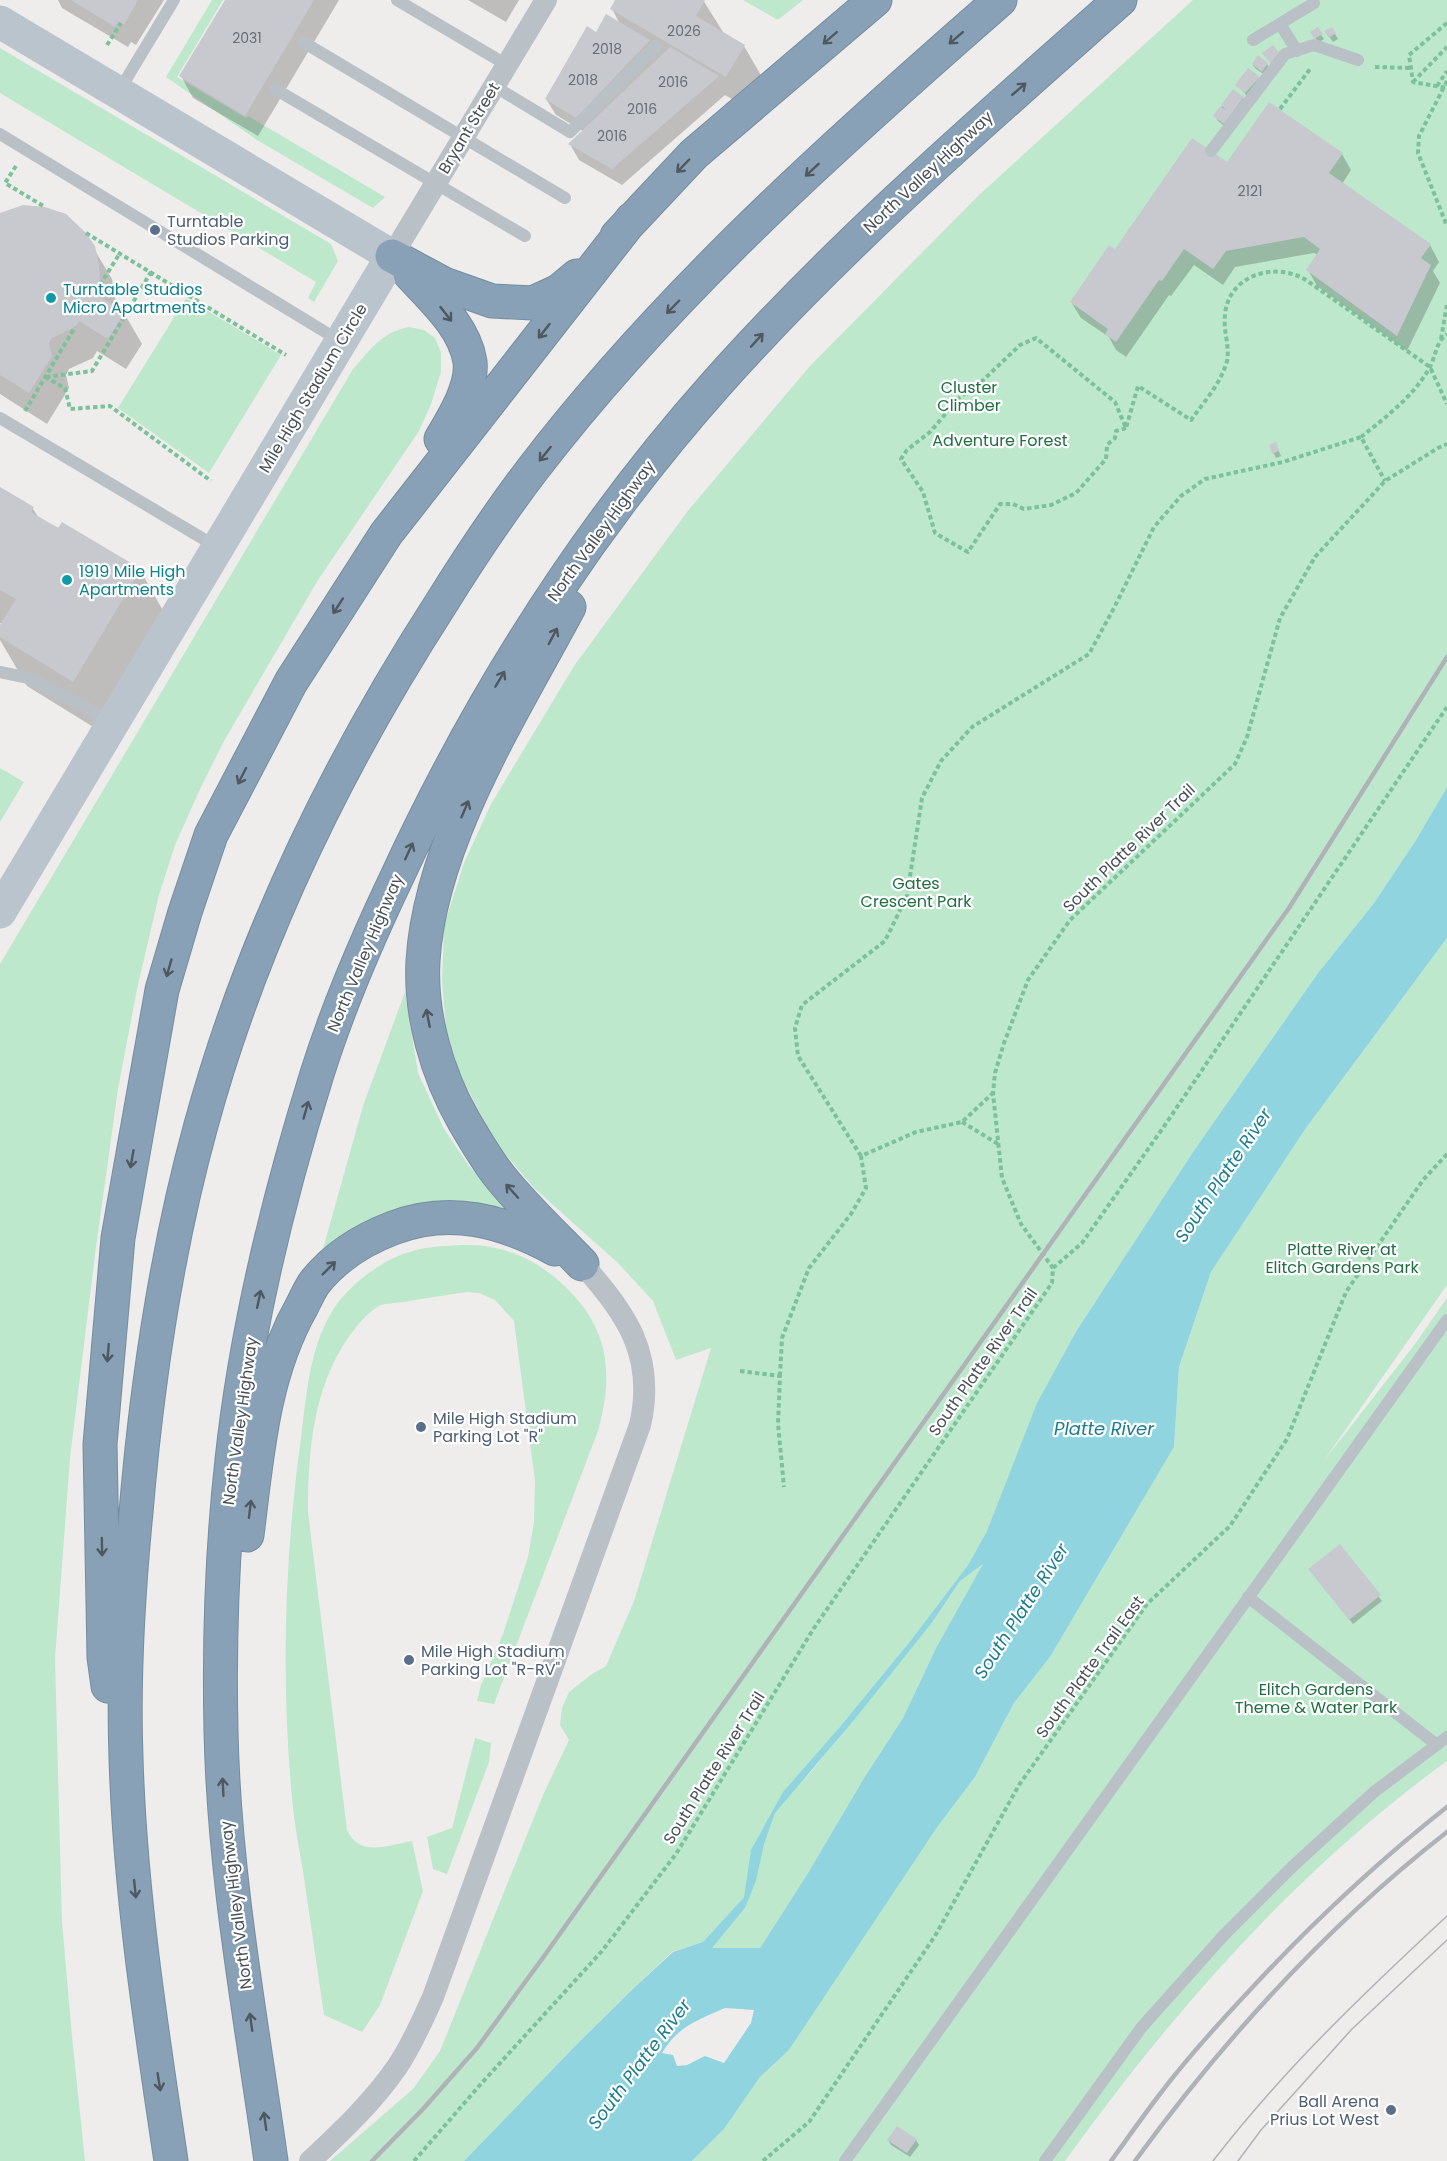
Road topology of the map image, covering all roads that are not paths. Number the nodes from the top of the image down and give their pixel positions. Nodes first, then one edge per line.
1 (174, 0) edge
2 (397, 0) edge
3 (546, 0) edge
4 (874, 0) edge
5 (1000, 0) edge
6 (1120, 0) edge
7 (1314, 3) dead end
8 (0, 21) edge
9 (1280, 24) junction
10 (1253, 40) dead end
11 (303, 42) dead end
12 (656, 46) dead end
13 (1297, 51) junction
14 (1358, 60) dead end
15 (507, 65) junction
16 (494, 86) junction
17 (275, 90) dead end
18 (118, 92) junction
19 (0, 135) edge
20 (464, 137) junction
21 (1211, 151) dead end
22 (435, 184) junction
23 (566, 198) dead end
24 (632, 219) junction
25 (525, 236) dead end
26 (392, 256) junction
27 (341, 341) junction
28 (717, 383) junction
29 (0, 418) edge
30 (218, 548) junction
31 (370, 557) junction
32 (0, 672) edge
33 (112, 724) junction
34 (0, 912) edge
35 (582, 1264) junction
36 (1447, 1320) edge
37 (1248, 1597) junction
38 (221, 1733) junction
39 (1442, 1741) edge
40 (129, 1831) junction
41 (171, 2161) edge
42 (271, 2161) edge
43 (310, 2161) edge
44 (845, 2161) edge
45 (1045, 2161) edge

1 - 18 lane
2 - 15 lane
3 - 15 street, Bryant Street
4 -> 24 highway
5 -> 40 highway
28 -> 6 highway, North Valley Highway
7 - 9 lane
8 - 18 street
9 - 10 lane
9 - 13 lane
11 - 20 lane
12 - 16 lane
13 - 14 lane
13 - 21 lane
15 - 16 street, Bryant Street
16 - 20 street, Bryant Street
17 - 22 lane
18 - 26 street
19 - 27 lane
20 - 22 street, Bryant Street
20 - 23 lane
22 - 25 lane
22 - 26 street, Bryant Street
24 - 26 highway
24 -> 31 highway
26 - 27 street, Mile High Stadium Circle
26 -> 31 highway
27 - 30 street, Mile High Stadium Circle
35 -> 28 highway
38 -> 28 highway, North Valley Highway
29 - 30 lane
30 - 33 street, Mile High Stadium Circle
31 -> 40 highway
32 - 33 lane
33 - 34 street, Mile High Stadium Circle
38 -> 35 highway
35 - 43 street
36 - 37 lane
37 - 39 lane
37 - 44 lane
42 -> 38 highway, North Valley Highway
39 - 45 lane
40 -> 41 highway

